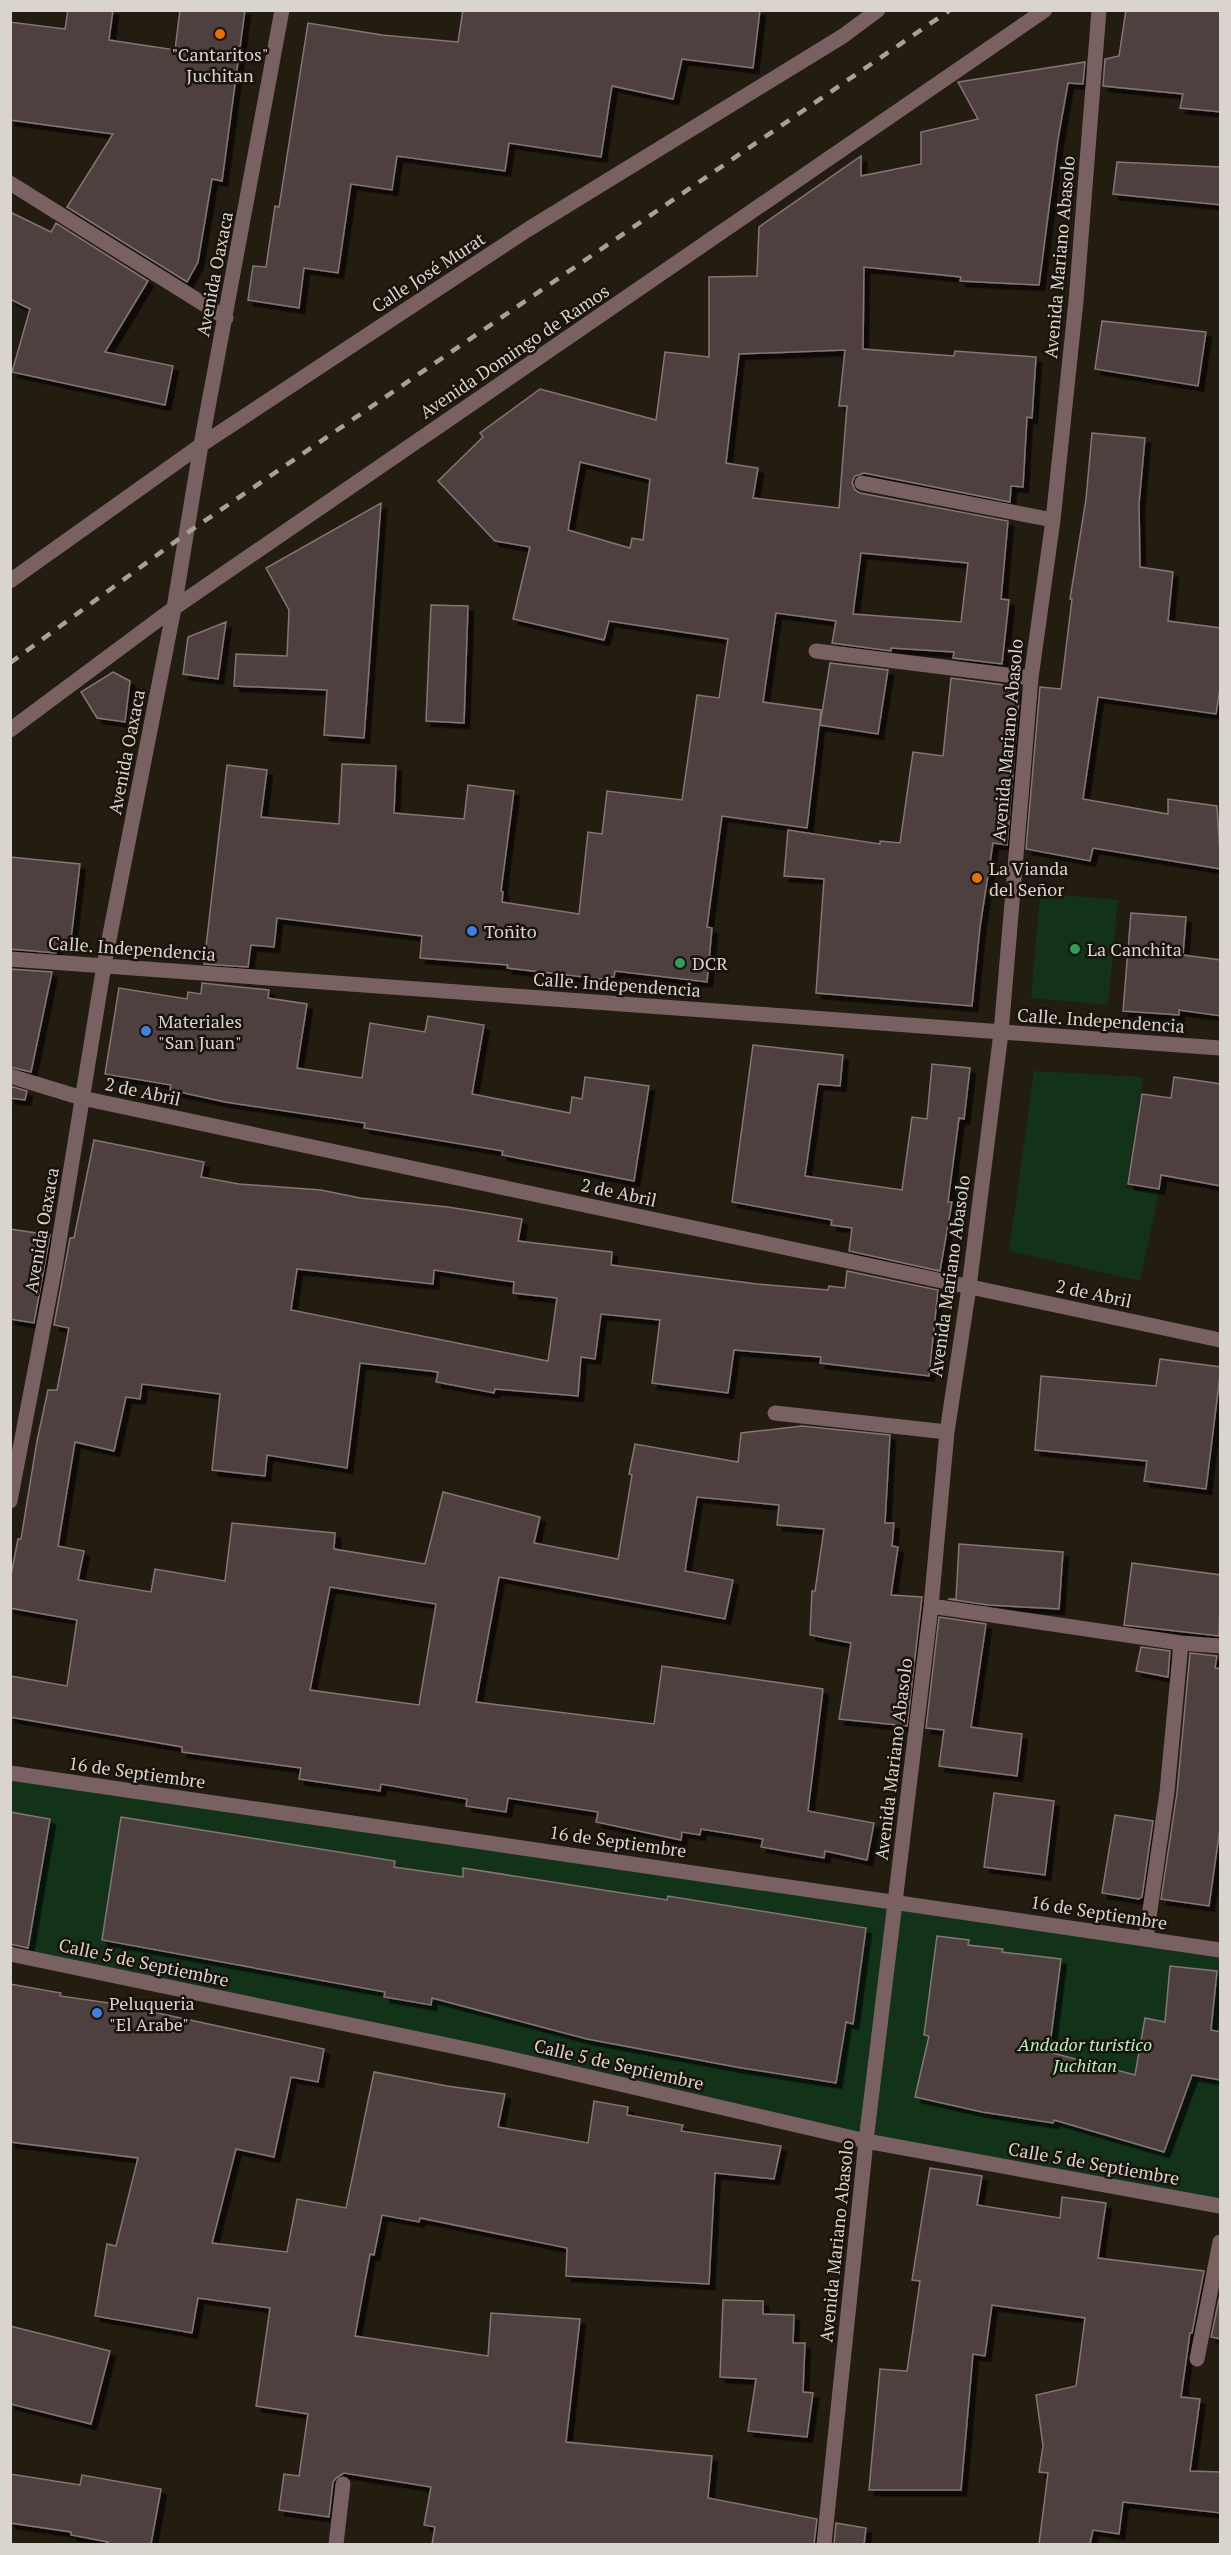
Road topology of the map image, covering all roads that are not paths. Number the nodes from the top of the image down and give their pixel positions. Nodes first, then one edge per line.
1 (282, 10) edge
2 (878, 10) edge
3 (1045, 10) edge
4 (1099, 10) edge
5 (10, 183) edge
6 (226, 318) junction
7 (201, 445) junction
8 (862, 483) dead end
9 (1053, 520) junction
10 (10, 581) edge
11 (174, 608) junction
12 (816, 651) dead end
13 (1030, 678) junction
14 (10, 730) edge
15 (10, 959) edge
16 (104, 965) junction
17 (1001, 1033) junction
18 (1221, 1048) edge
19 (10, 1076) edge
20 (82, 1098) junction
21 (969, 1287) junction
22 (1221, 1340) edge
23 (775, 1413) dead end
24 (947, 1432) junction
25 (10, 1501) edge
26 (931, 1606) junction
27 (1181, 1643) junction
28 (1221, 1646) edge
29 (10, 1773) edge
30 (896, 1901) junction
31 (1146, 1938) junction
32 (1221, 1950) edge
33 (10, 1954) edge
34 (866, 2141) junction
35 (1221, 2206) edge
36 (1221, 2242) edge
37 (1197, 2360) dead end
38 (343, 2484) dead end
39 (336, 2544) edge
40 (824, 2544) edge

1 - 6 street, Avenida Oaxaca
2 - 7 street, Calle José Murat
3 - 11 street, Avenida Domingo de Ramos
4 - 9 street, Avenida Mariano Abasolo
5 - 6 street
6 - 7 street, Avenida Oaxaca
7 - 10 street, Calle José Murat
7 - 11 street, Avenida Oaxaca
8 - 9 street
9 - 13 street, Avenida Mariano Abasolo
11 - 14 street, Avenida Domingo de Ramos
11 - 16 street, Avenida Oaxaca
12 - 13 street
13 - 17 street, Avenida Mariano Abasolo
15 - 16 street, Calle. Independencia
16 - 17 street, Calle. Independencia
16 - 20 street, Avenida Oaxaca
17 - 18 street, Calle. Independencia
17 - 21 street, Avenida Mariano Abasolo
19 - 20 street, 2 de Abril
20 - 21 street, 2 de Abril
20 - 25 street, Avenida Oaxaca
21 - 22 street, 2 de Abril
21 - 24 street, Avenida Mariano Abasolo
23 - 24 street
24 - 26 street, Avenida Mariano Abasolo
26 - 27 street
26 - 30 street, Avenida Mariano Abasolo
27 - 28 street
27 - 31 street
29 - 30 street, 16 de Septiembre
30 - 31 street, 16 de Septiembre
30 - 34 street, Avenida Mariano Abasolo
31 - 32 street, 16 de Septiembre
33 - 34 street, Calle 5 de Septiembre
34 - 35 street, Calle 5 de Septiembre
34 - 40 street, Avenida Mariano Abasolo
36 - 37 street
38 - 39 street

